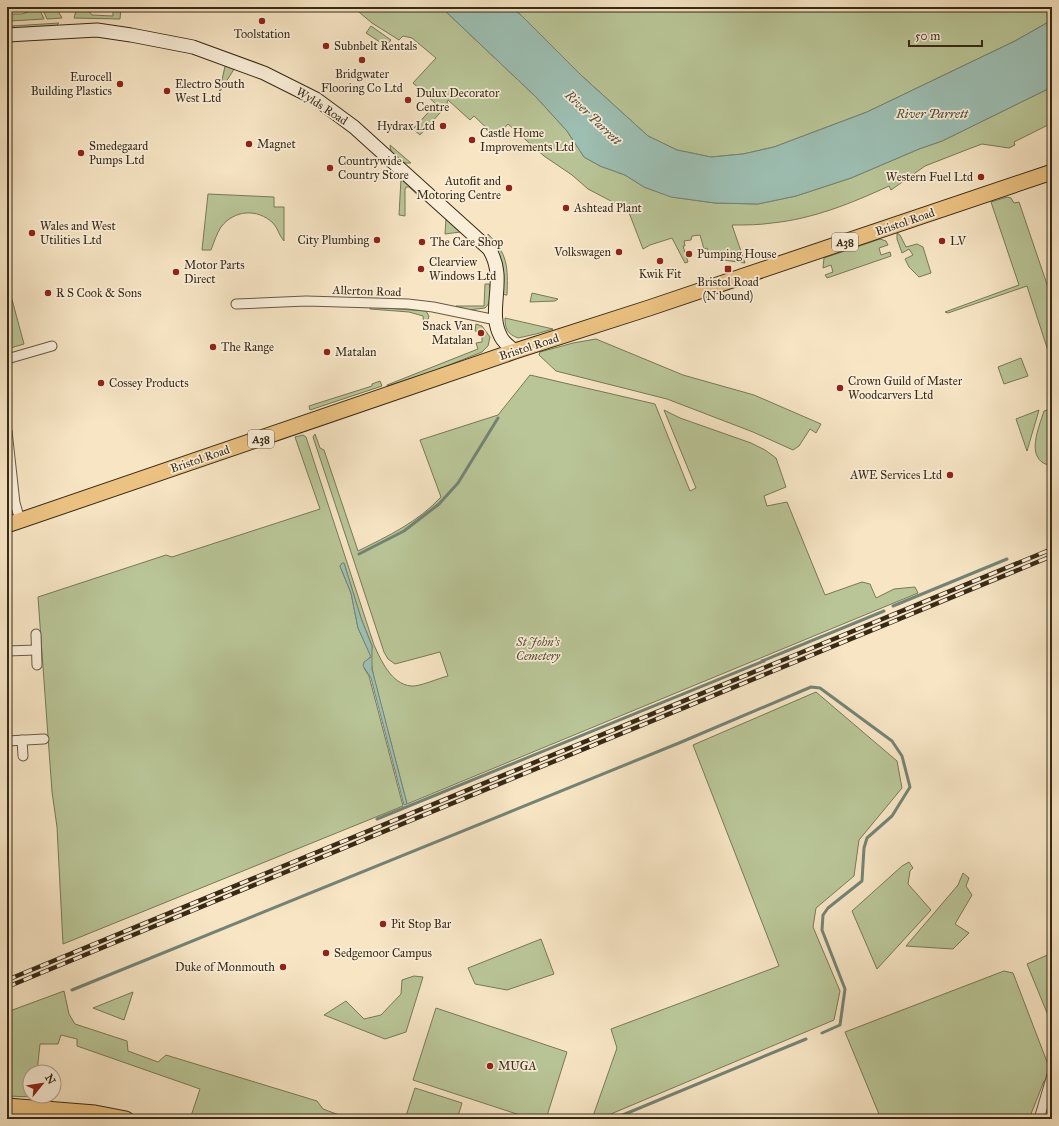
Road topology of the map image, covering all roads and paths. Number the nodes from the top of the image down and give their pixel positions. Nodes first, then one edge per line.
1 (7, 35) edge
2 (1052, 172) edge
3 (236, 304) dead end
4 (496, 320) junction
5 (52, 346) dead end
6 (515, 351) junction
7 (7, 359) edge
8 (7, 431) edge
9 (14, 522) edge
10 (36, 634) dead end
11 (36, 650) junction
12 (7, 651) edge
13 (38, 665) dead end
14 (44, 739) dead end
15 (22, 740) junction
16 (7, 741) edge
17 (23, 756) dead end
18 (1052, 1075) edge
19 (7, 1106) edge
20 (126, 1119) edge
21 (1039, 1119) edge

1 - 4 street, Wylds Road
2 - 6 main road, Bristol Road / A38
3 - 4 street, Allerton Road
4 - 6 street, Wylds Road
5 - 7 street
6 - 9 main road, Bristol Road / A38
8 - 9 street
10 - 11 street
11 - 12 street
11 - 13 street
14 - 15 street
15 - 16 street
15 - 17 street
18 - 21 street
19 - 20 main road

